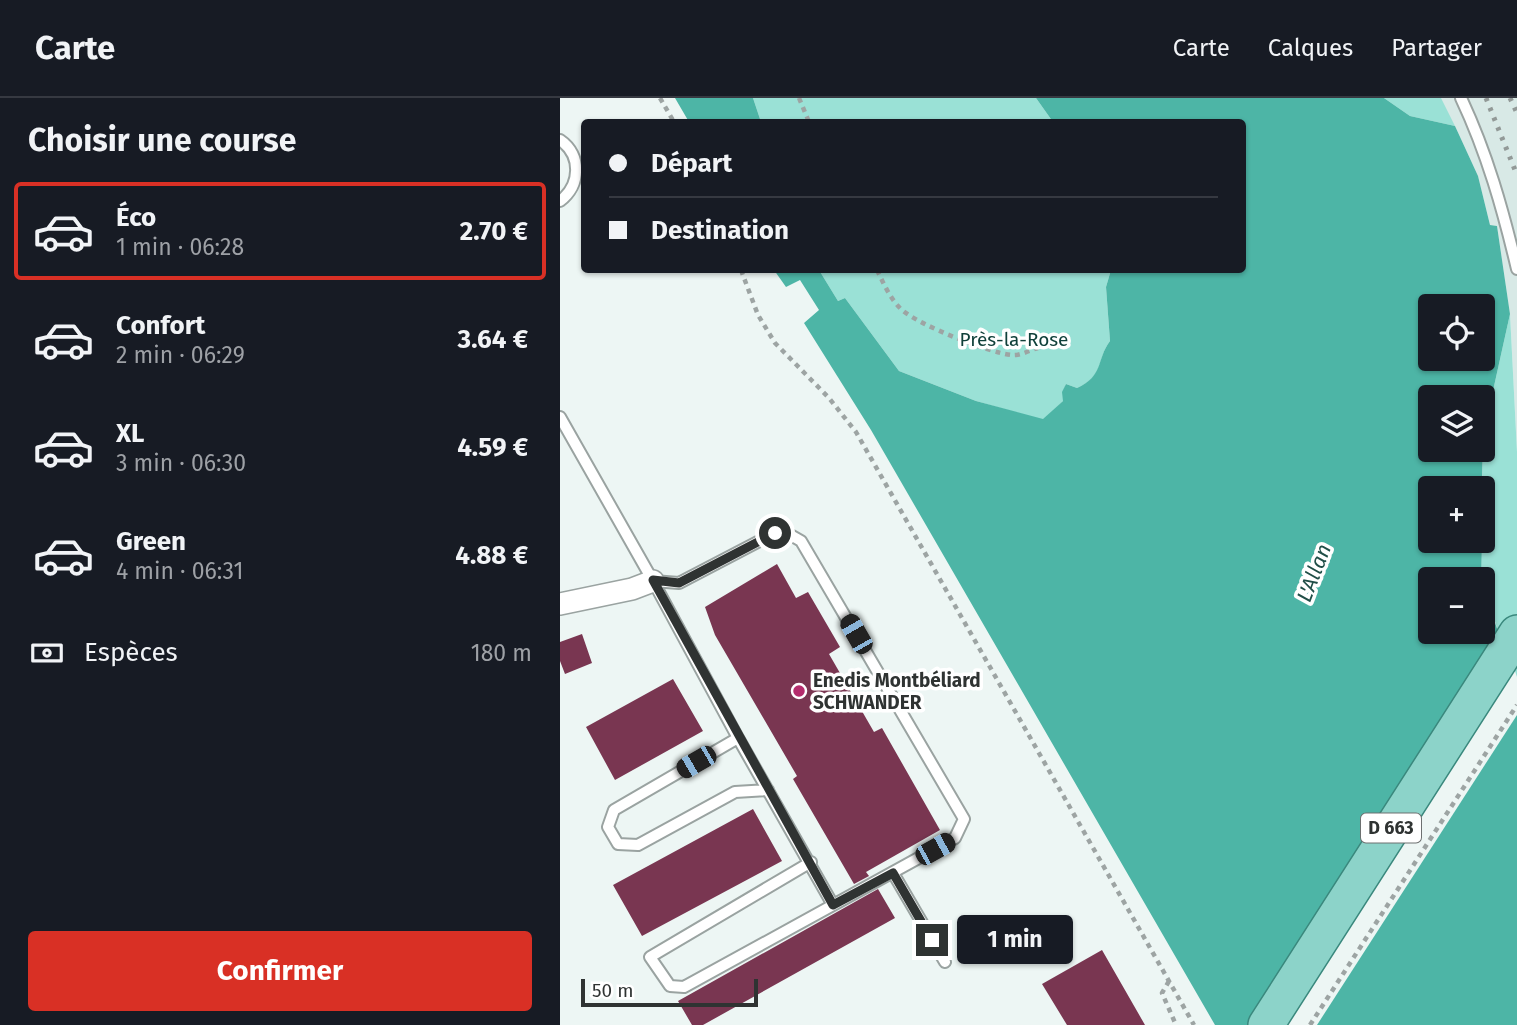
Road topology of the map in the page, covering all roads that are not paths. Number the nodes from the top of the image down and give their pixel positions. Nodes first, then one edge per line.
1 (1461, 98) edge
2 (560, 140) edge
3 (560, 201) edge
4 (1517, 269) edge
5 (560, 417) edge
6 (653, 580) junction
7 (560, 604) edge
8 (1517, 633) edge
9 (1517, 674) edge
10 (738, 738) junction
11 (768, 790) junction
12 (811, 862) junction
13 (893, 873) junction
14 (833, 905) junction
15 (945, 962) dead end
16 (1266, 1025) edge
17 (1290, 1025) edge

1 - 4 lane
2 - 3 lane
5 - 6 lane
6 - 7 street
6 - 10 lane
6 - 13 lane
8 - 16 main road, D 663
9 - 17 main road, D 663
10 - 11 lane
10 - 11 lane
11 - 12 lane
12 - 14 lane
12 - 14 lane
13 - 14 lane
13 - 15 lane

